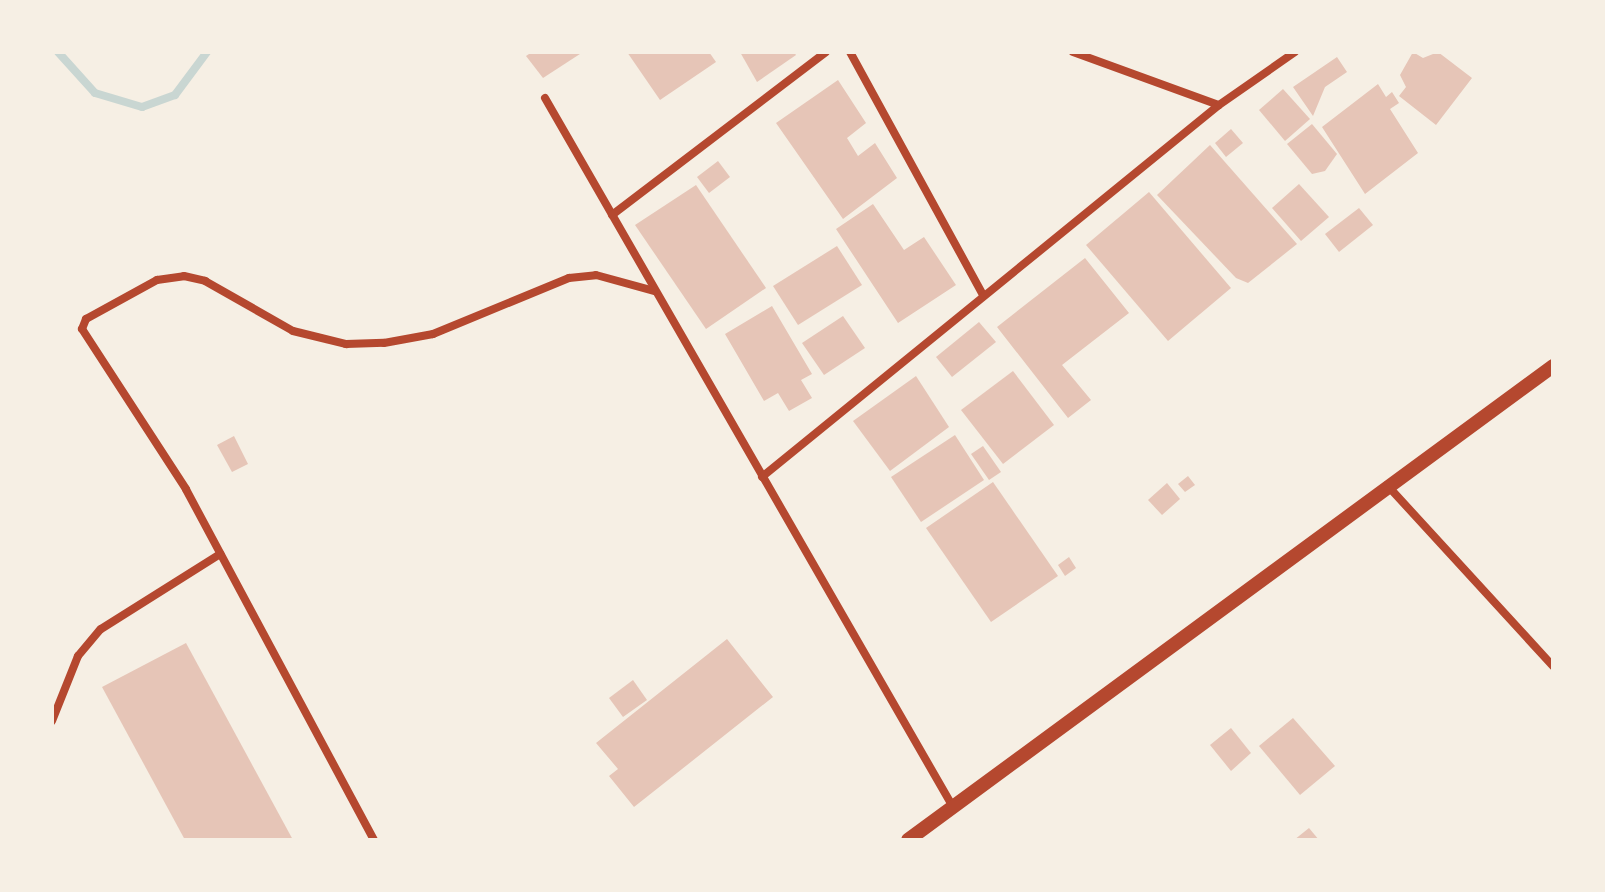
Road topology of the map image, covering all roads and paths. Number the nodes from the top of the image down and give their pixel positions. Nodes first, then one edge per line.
1 (826, 52) edge
2 (850, 52) edge
3 (1073, 52) edge
4 (1295, 52) edge
5 (545, 98) dead end
6 (1219, 105) junction
7 (612, 215) junction
8 (654, 291) junction
9 (983, 295) junction
10 (1553, 366) edge
11 (762, 477) junction
12 (1387, 484) junction
13 (220, 554) junction
14 (1553, 666) edge
15 (52, 721) edge
16 (953, 807) junction
17 (374, 840) edge
18 (908, 840) edge

1 - 7 street
2 - 9 street
3 - 6 street
4 - 6 street
5 - 7 street
6 - 9 street
7 - 8 street
8 - 11 street
8 - 13 street
9 - 11 street
10 - 12 street
11 - 16 street
12 - 14 street
12 - 16 street
13 - 15 street
13 - 17 street
16 - 18 street

